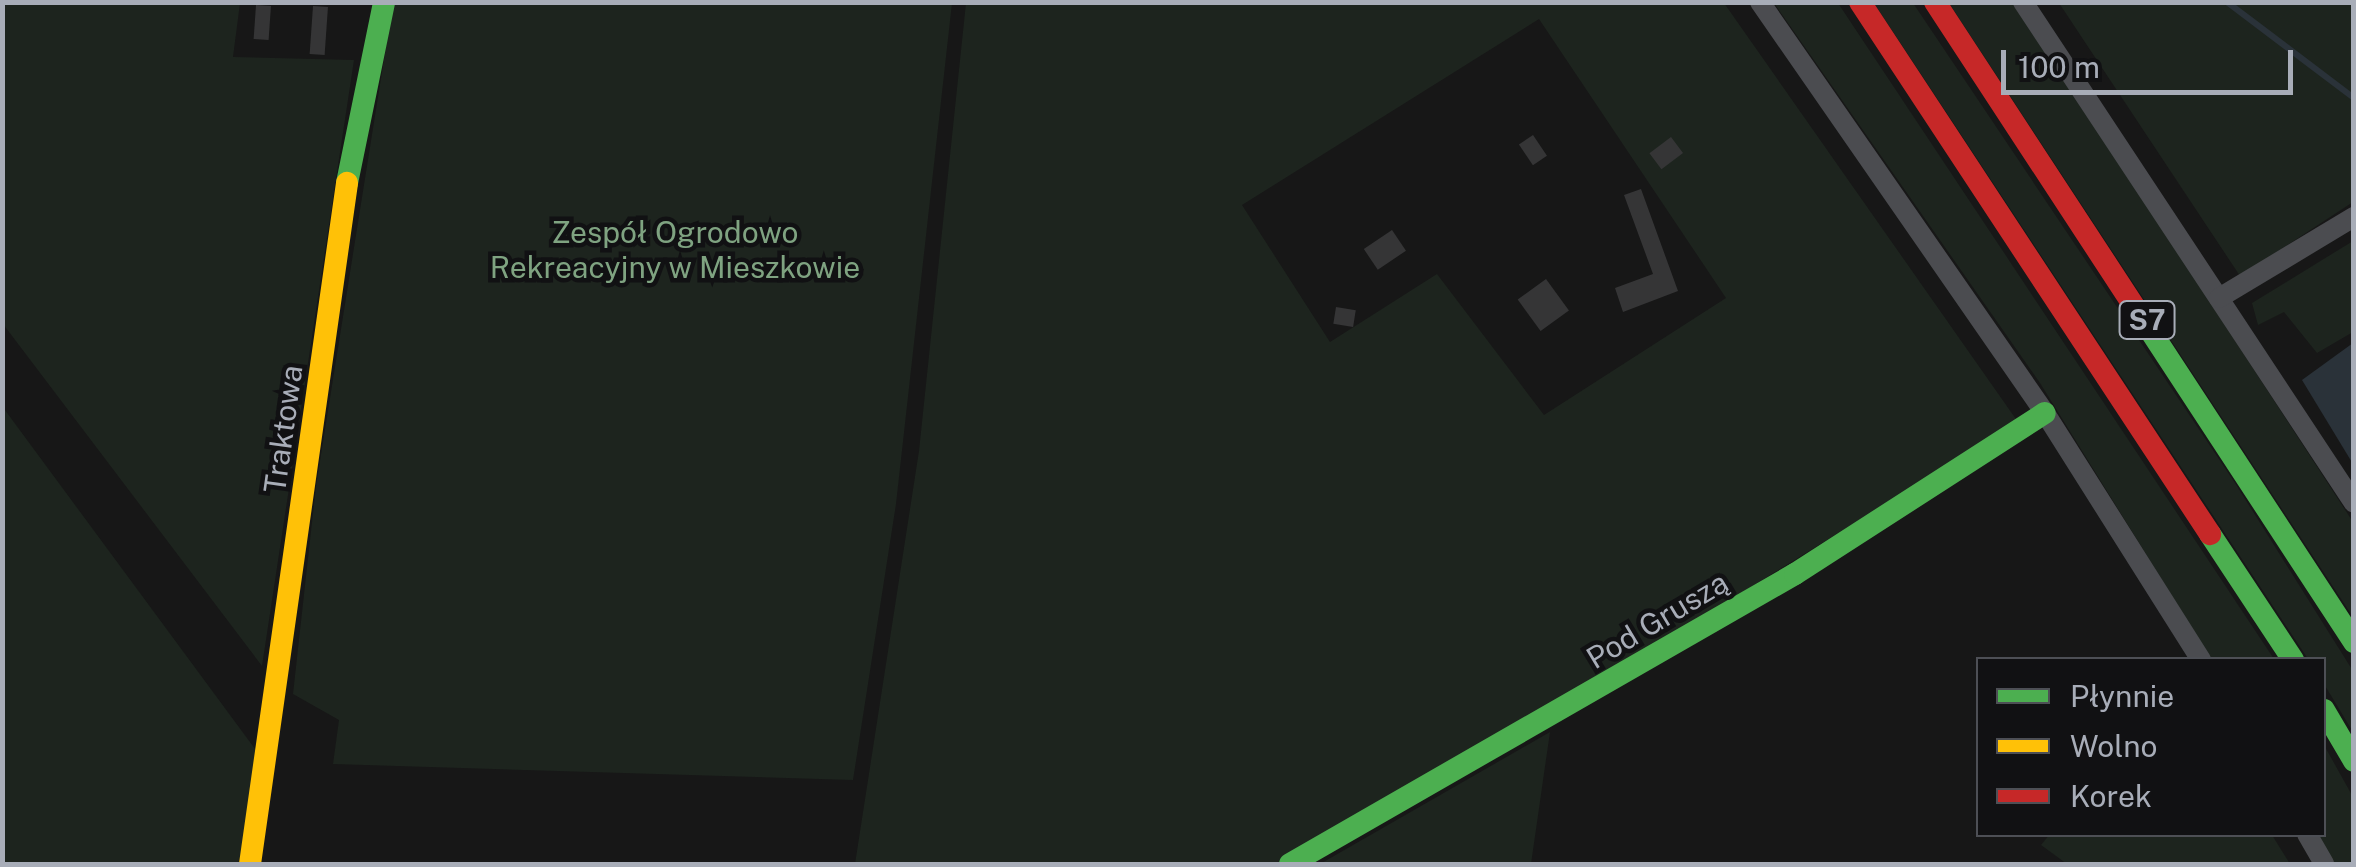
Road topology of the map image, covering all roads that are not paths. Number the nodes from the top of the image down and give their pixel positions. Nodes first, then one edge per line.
1 (384, 2) edge
2 (1760, 2) edge
3 (1860, 2) edge
4 (1935, 2) edge
5 (2023, 2) edge
6 (2354, 217) edge
7 (2220, 298) junction
8 (2046, 412) junction
9 (2354, 504) edge
10 (2354, 642) edge
11 (2198, 657) edge
12 (2291, 657) edge
13 (2326, 713) edge
14 (2354, 760) edge
15 (2309, 837) edge
16 (250, 864) edge
17 (1290, 864) edge
18 (2324, 864) edge

1 - 16 main road, Traktowa
2 - 8 street
3 - 12 main road, S7
4 - 10 main road, S7
5 - 7 street
6 - 7 street
7 - 9 street
8 - 11 street
8 - 17 main road, Pod Gruszą
13 - 14 main road
15 - 18 street

